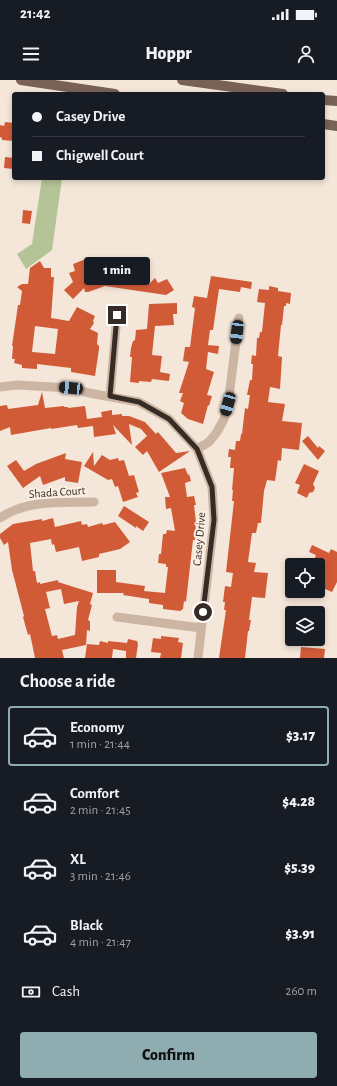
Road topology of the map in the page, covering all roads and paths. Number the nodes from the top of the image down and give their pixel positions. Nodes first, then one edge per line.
1 (21, 80) edge
2 (182, 80) edge
3 (102, 92) edge
4 (269, 92) edge
5 (325, 100) edge
6 (337, 102) edge
7 (325, 124) edge
8 (337, 126) edge
9 (117, 315) dead end
10 (239, 318) dead end
11 (0, 387) edge
12 (110, 396) junction
13 (197, 449) junction
14 (94, 502) dead end
15 (0, 518) edge
16 (117, 617) dead end
17 (201, 628) junction
18 (198, 658) edge

1 - 3 main road
2 - 4 main road
5 - 6 main road
7 - 8 main road
9 - 12 street
10 - 13 street
11 - 12 street, Casey Drive
12 - 13 street, Casey Drive
13 - 17 street, Casey Drive
14 - 15 street, Shada Court
16 - 17 street
17 - 18 street, Casey Drive

